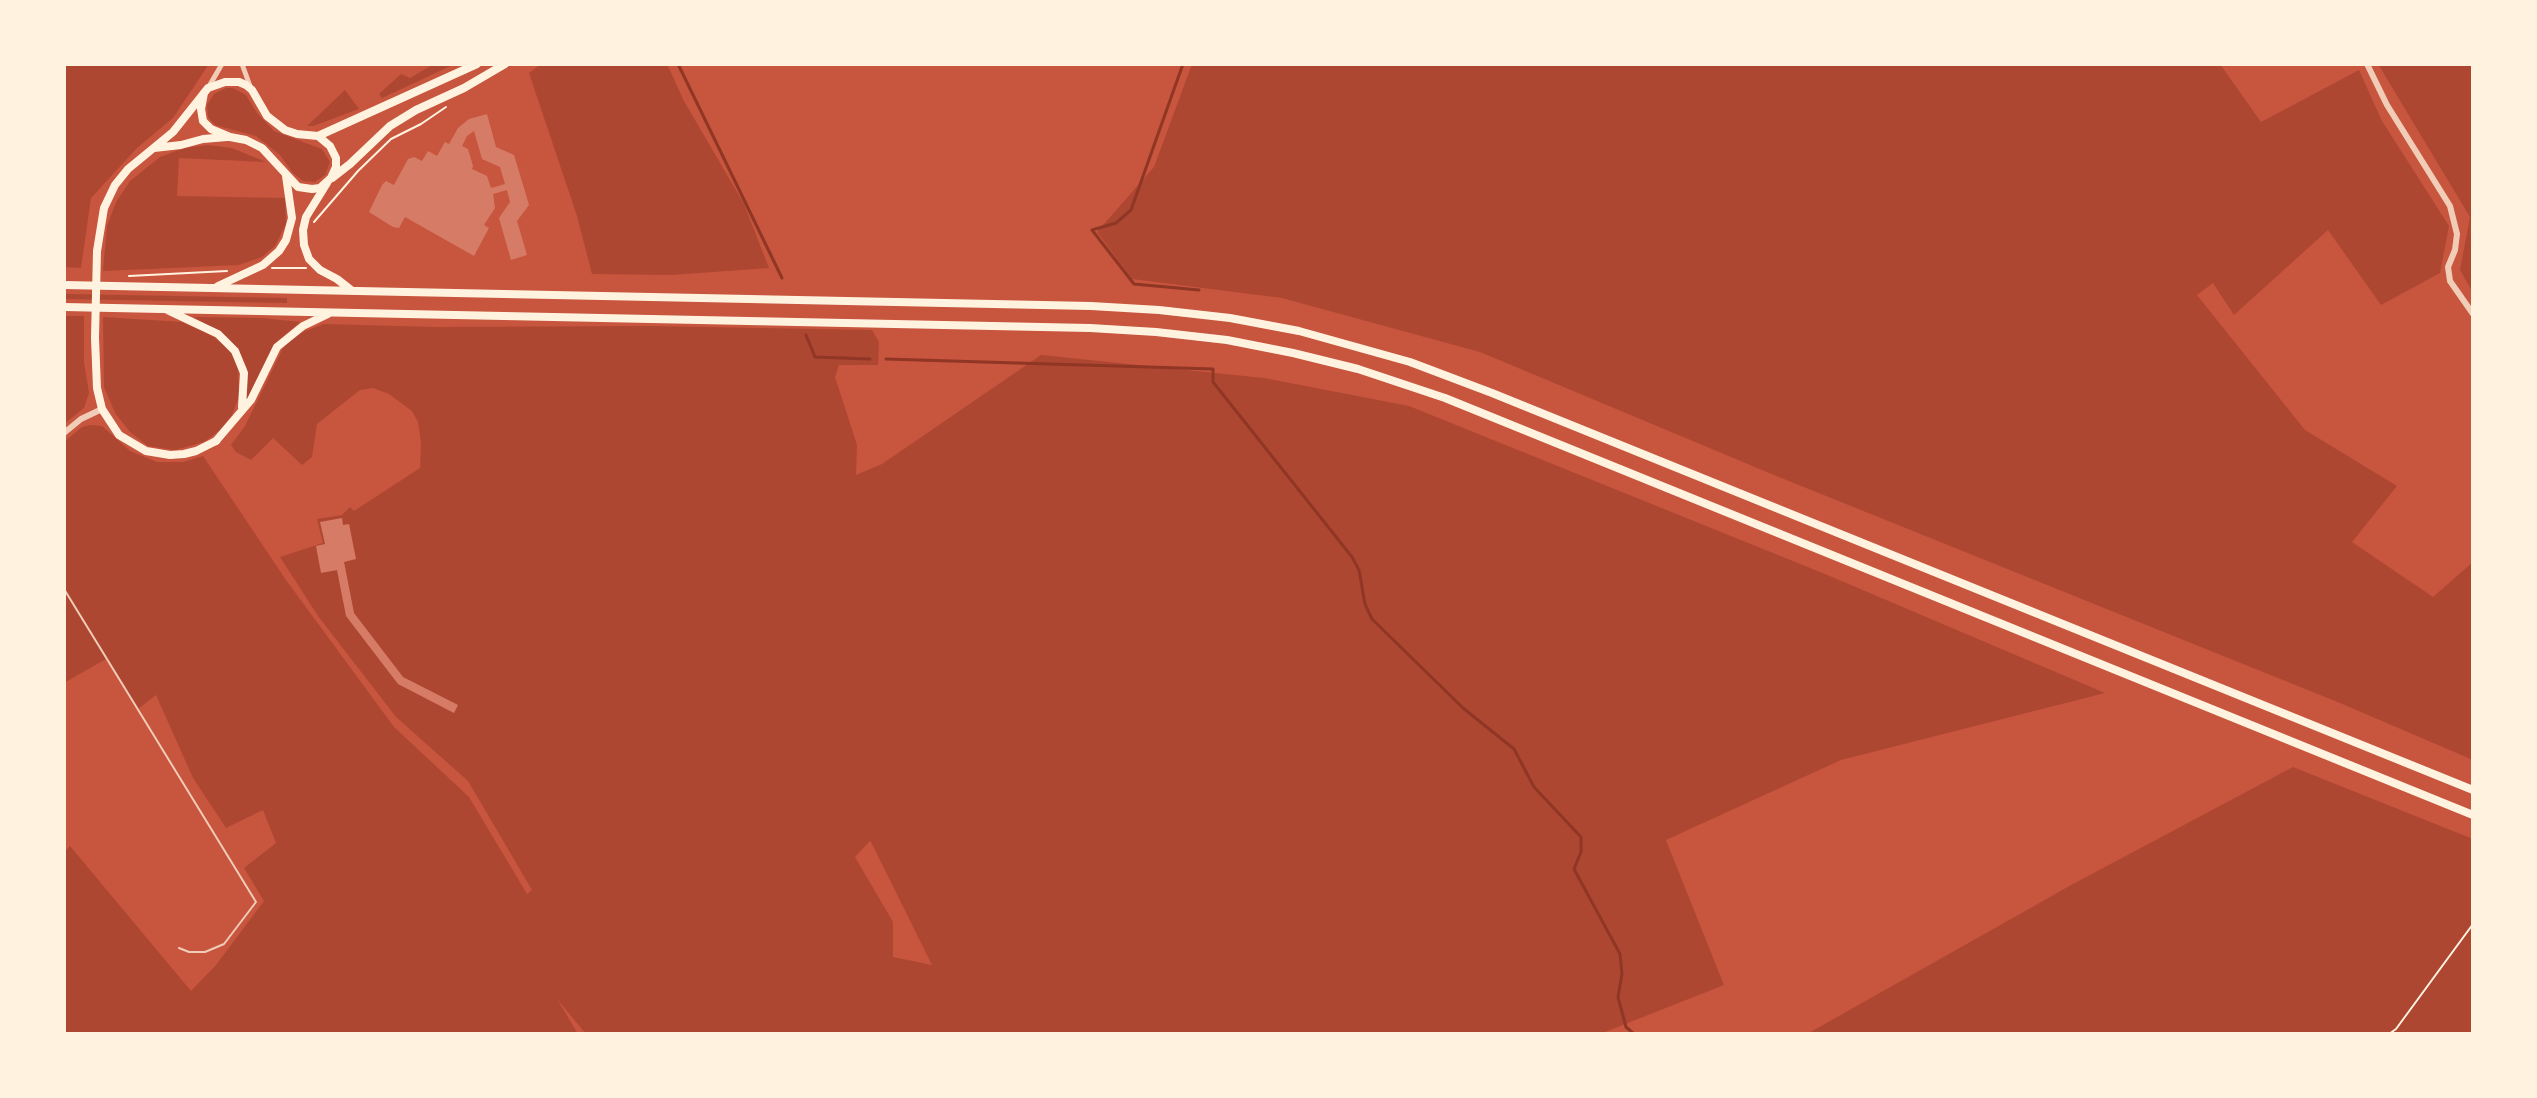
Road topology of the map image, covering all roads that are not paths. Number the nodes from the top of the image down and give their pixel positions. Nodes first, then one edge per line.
1 (222, 64) edge
2 (242, 64) edge
3 (477, 64) edge
4 (505, 64) edge
5 (2367, 64) edge
6 (252, 90) junction
7 (206, 91) junction
8 (318, 136) junction
9 (230, 137) junction
10 (153, 149) junction
11 (286, 176) junction
12 (329, 181) junction
13 (64, 285) edge
14 (214, 287) junction
15 (352, 291) junction
16 (64, 307) edge
17 (164, 309) junction
18 (331, 313) junction
19 (2473, 314) edge
20 (242, 408) junction
21 (102, 409) junction
22 (64, 433) edge
23 (64, 589) edge
24 (2473, 790) edge
25 (2473, 815) edge
26 (179, 948) dead end

1 - 7 street
2 - 6 street
3 - 8 main road
4 - 12 main road
5 - 19 street
6 - 7 main road
6 - 8 main road
7 - 9 main road
7 - 10 main road
8 - 12 main road
9 - 10 main road
9 - 11 main road
10 - 21 main road
11 - 12 main road
11 - 14 main road
12 - 15 main road
13 - 14 main road
14 - 15 main road
15 - 24 main road
16 - 17 main road
17 - 18 main road
17 - 20 main road
18 - 20 main road
18 - 25 main road
20 - 21 main road
21 - 22 street
23 - 26 lane

